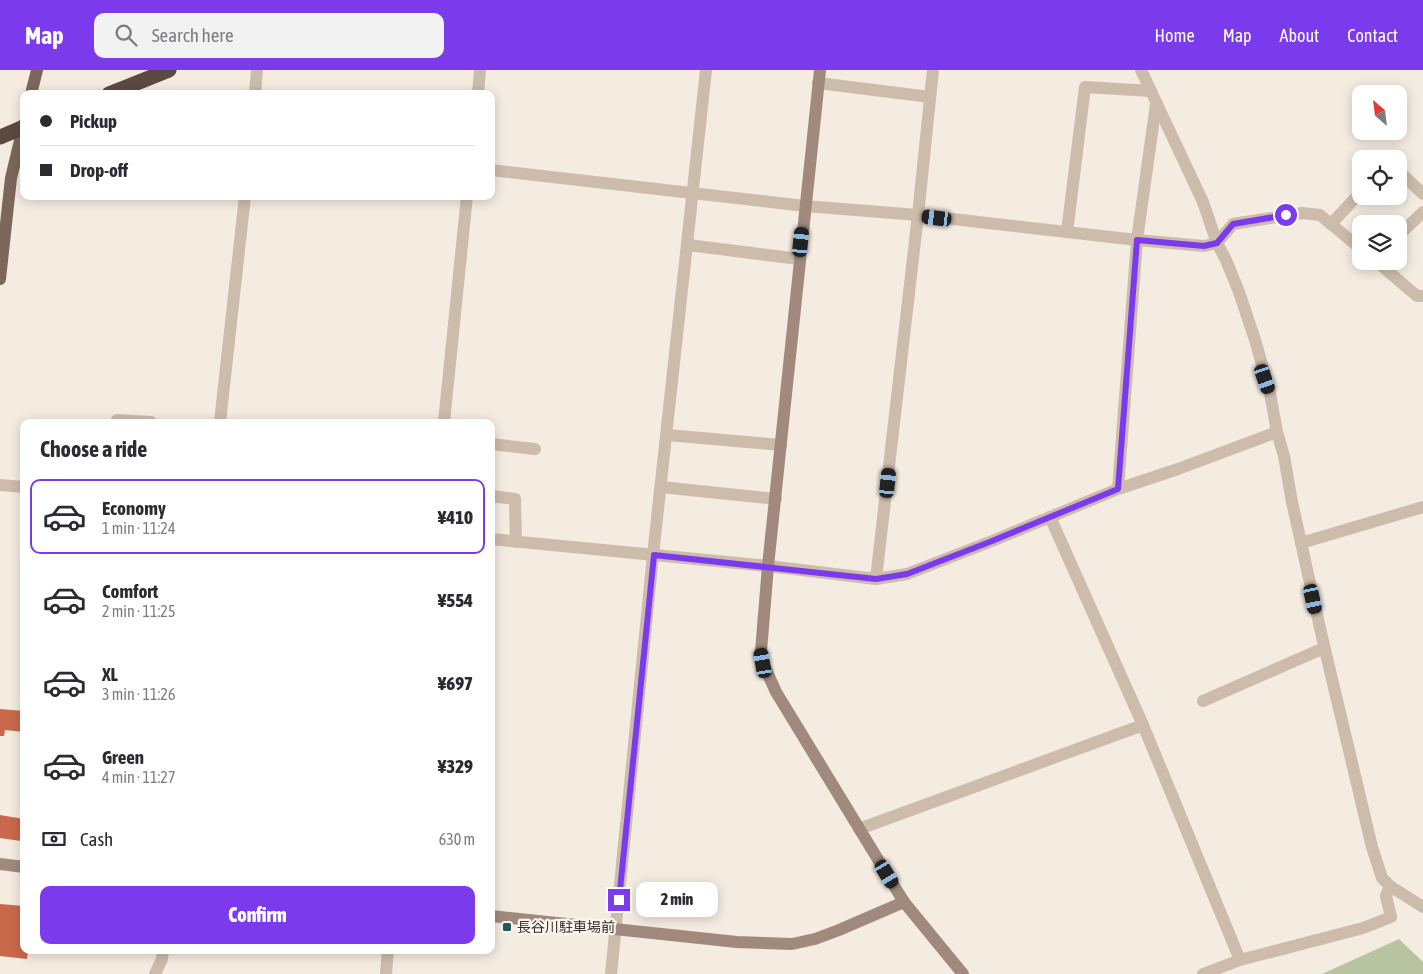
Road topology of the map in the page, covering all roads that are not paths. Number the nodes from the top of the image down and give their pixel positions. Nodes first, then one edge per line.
1 (37, 70) edge
2 (169, 70) edge
3 (257, 70) edge
4 (480, 70) edge
5 (706, 70) edge
6 (933, 70) edge
7 (1141, 70) edge
8 (819, 76) edge
9 (32, 90) edge
10 (119, 90) edge
11 (255, 90) edge
12 (478, 90) edge
13 (1151, 91) junction
14 (930, 97) junction
15 (1156, 104) junction
16 (20, 127) edge
17 (0, 137) edge
18 (20, 139) edge
19 (495, 170) edge
20 (1407, 178) edge
21 (694, 192) junction
22 (1423, 194) edge
23 (245, 200) edge
24 (467, 200) edge
25 (1352, 202) edge
26 (805, 206) junction
27 (1423, 212) edge
28 (918, 215) junction
29 (1331, 224) junction
30 (1407, 227) edge
31 (1067, 232) junction
32 (1137, 240) junction
33 (1352, 242) edge
34 (1217, 243) junction
35 (688, 244) junction
36 (799, 259) junction
37 (1388, 270) edge
38 (0, 279) edge
39 (1421, 294) edge
40 (220, 419) edge
41 (444, 419) edge
42 (1277, 432) junction
43 (667, 435) junction
44 (495, 444) edge
45 (781, 445) junction
46 (535, 448) dead end
47 (0, 485) edge
48 (20, 487) edge
49 (661, 487) junction
50 (1118, 489) junction
51 (495, 496) edge
52 (776, 499) junction
53 (1423, 507) edge
54 (1050, 517) junction
55 (495, 539) edge
56 (516, 542) junction
57 (1301, 543) junction
58 (654, 555) junction
59 (768, 566) junction
60 (876, 579) junction
61 (1324, 648) junction
62 (1203, 701) dead end
63 (1143, 725) junction
64 (859, 828) junction
65 (0, 864) edge
66 (20, 867) edge
67 (1390, 886) junction
68 (904, 902) junction
69 (1423, 907) edge
70 (495, 916) edge
71 (616, 930) junction
72 (163, 954) edge
73 (388, 954) edge
74 (1240, 960) junction
75 (155, 974) edge
76 (386, 974) edge
77 (611, 974) edge
78 (963, 974) edge
79 (1203, 974) edge

1 - 9 main road
2 - 10 highway
3 - 11 street
4 - 12 street
5 - 21 street
6 - 14 street
7 - 13 street
8 - 14 street
8 - 26 street
13 - 15 street
13 - 31 street
14 - 28 street
15 - 32 street
15 - 34 street
16 - 17 highway
18 - 38 main road
19 - 21 street
20 - 22 street
21 - 26 street
21 - 35 street
23 - 40 street
24 - 41 street
25 - 29 street
26 - 28 street
26 - 36 street
27 - 30 street
28 - 31 street
28 - 60 street
29 - 33 street
29 - 34 street
31 - 32 street
32 - 34 street
32 - 50 street
34 - 42 street
35 - 36 street
35 - 43 street
36 - 45 street
37 - 39 street
42 - 50 street
42 - 57 street
43 - 45 street
43 - 49 street
44 - 46 street
45 - 52 street
47 - 48 street
49 - 52 street
49 - 58 street
50 - 54 street
51 - 56 street
52 - 59 street
53 - 57 street
54 - 60 street
54 - 63 street
55 - 56 street
56 - 58 street
57 - 61 street
58 - 59 street
58 - 71 street
59 - 60 street
59 - 64 street
61 - 62 street
61 - 67 street
63 - 64 street
63 - 74 street
64 - 68 street
65 - 66 street
67 - 69 street
67 - 74 street
68 - 71 street
68 - 78 street
70 - 71 street
71 - 77 street
72 - 75 street
73 - 76 street
74 - 79 street

